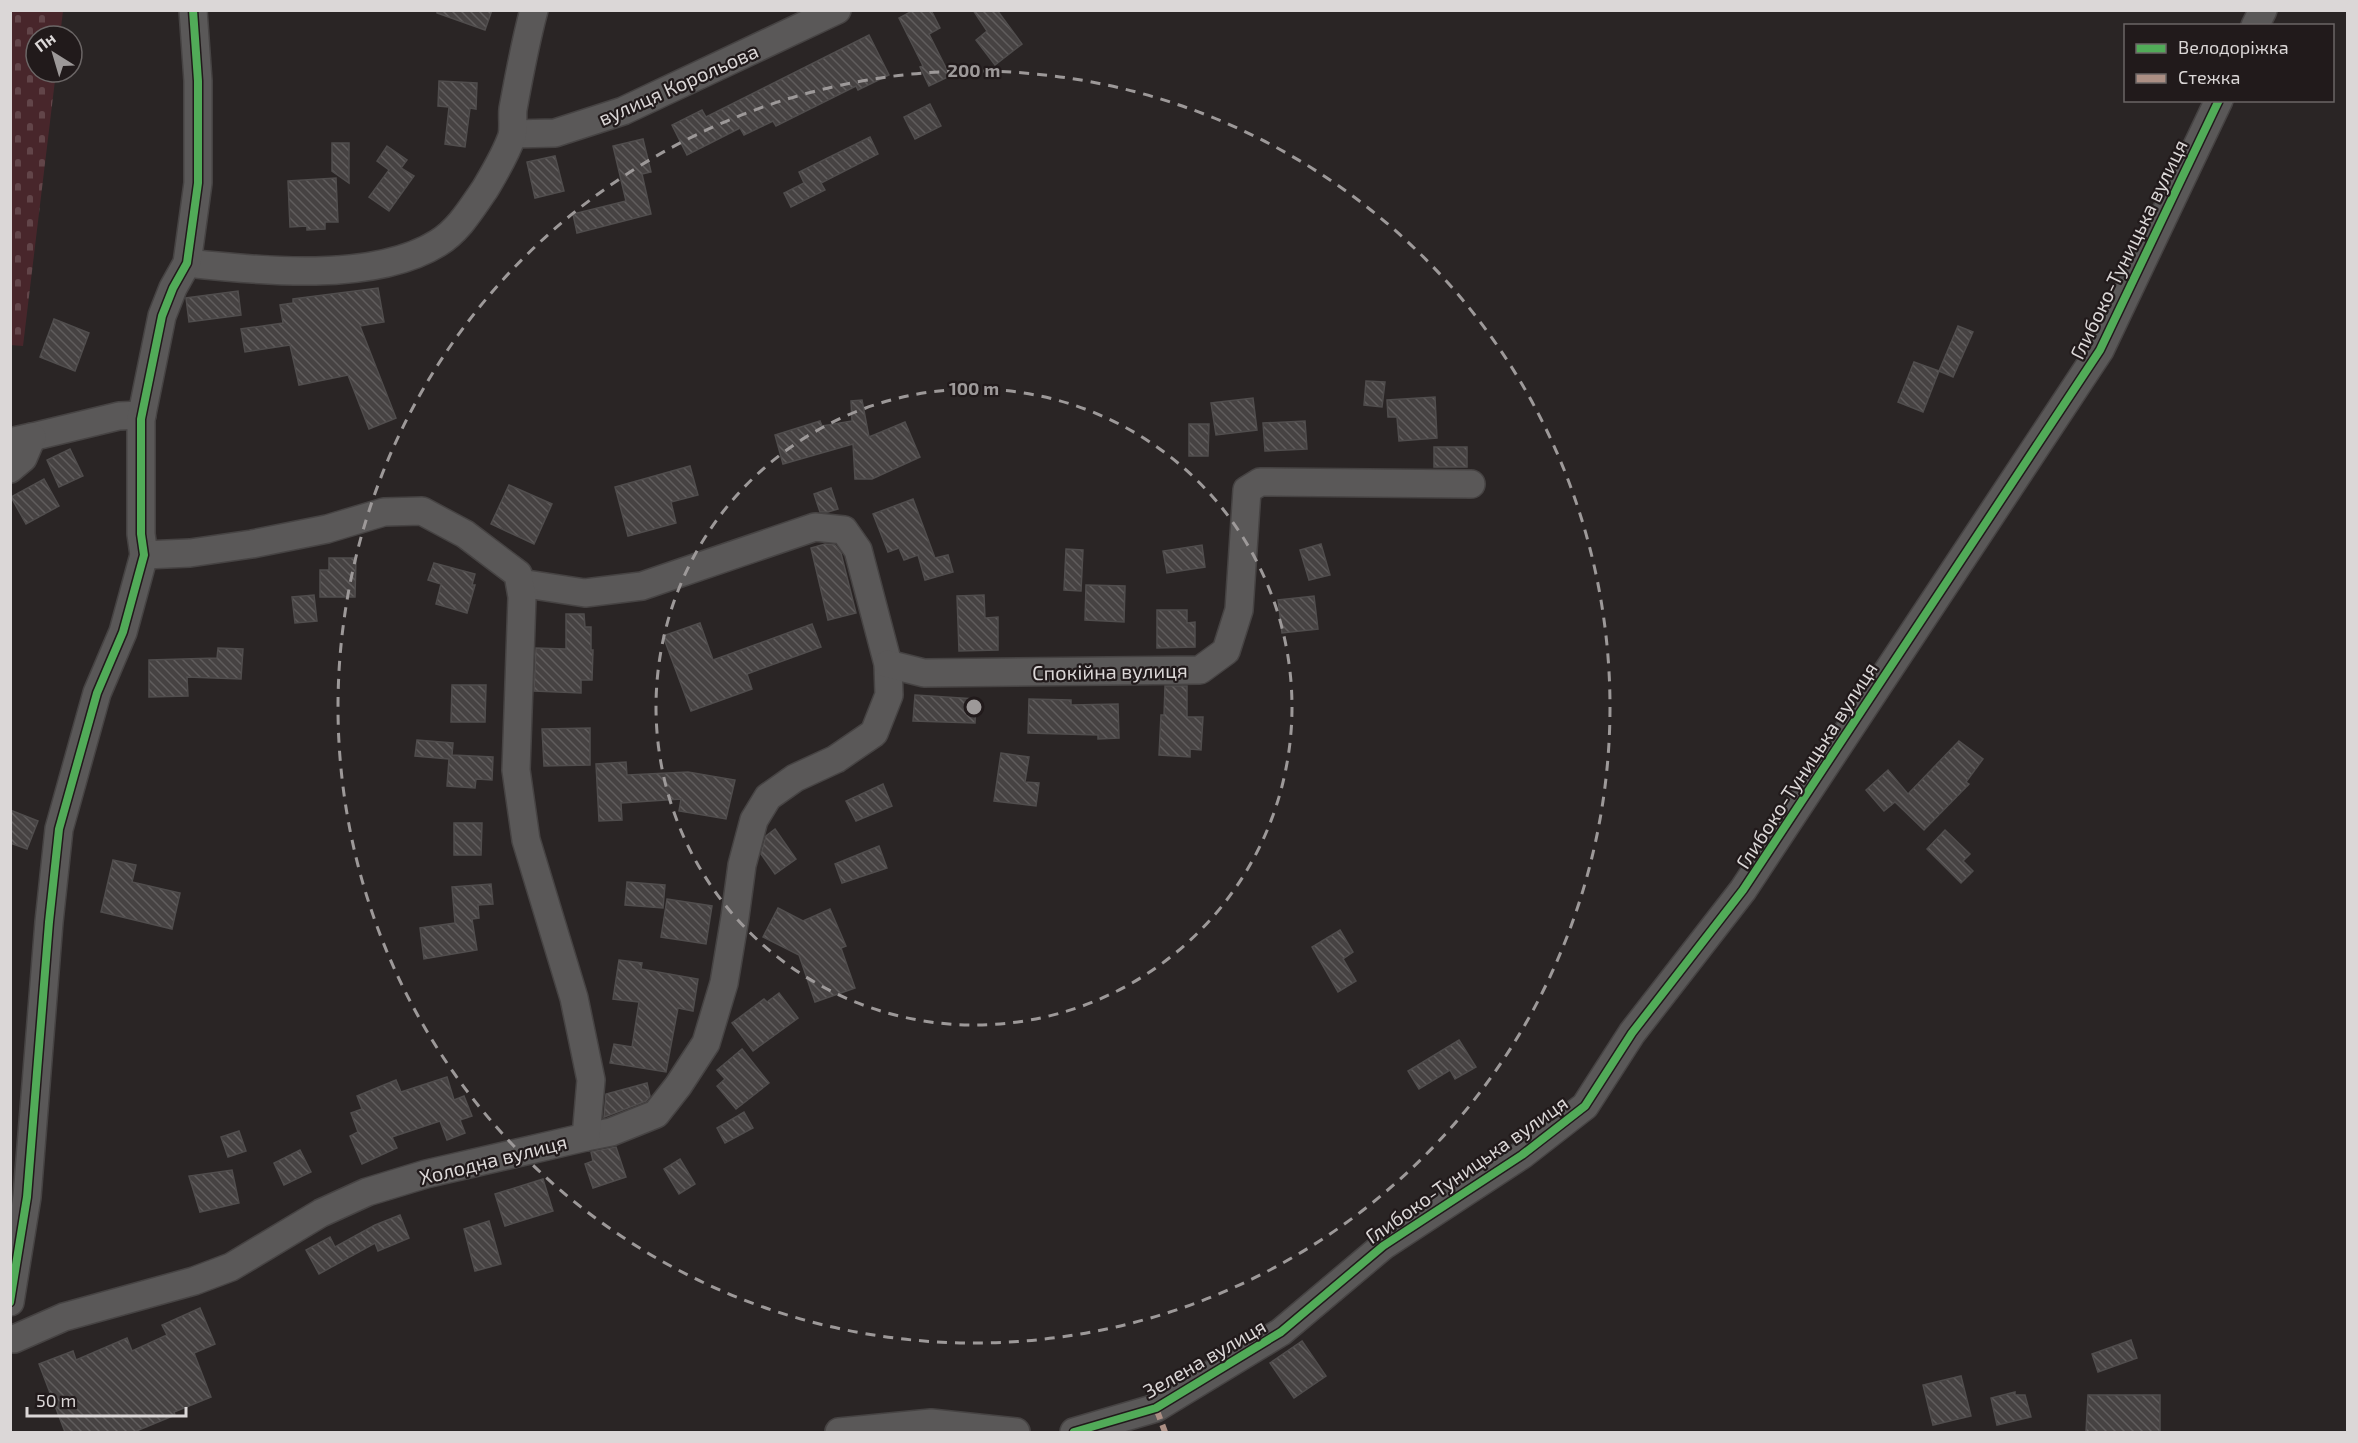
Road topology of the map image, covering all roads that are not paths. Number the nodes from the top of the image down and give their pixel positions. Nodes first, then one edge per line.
1 (193, 10) edge
2 (534, 10) edge
3 (837, 10) edge
4 (2263, 10) edge
5 (2256, 24) edge
6 (2219, 102) edge
7 (513, 134) junction
8 (187, 263) junction
9 (142, 415) junction
10 (21, 439) edge
11 (10, 469) edge
12 (1471, 484) dead end
13 (144, 555) junction
14 (520, 584) junction
15 (888, 664) junction
16 (586, 1137) junction
17 (10, 1302) edge
18 (1281, 1332) joint
19 (12, 1338) edge
20 (838, 1432) edge
21 (1016, 1432) edge
22 (1074, 1432) edge

1 - 8 street
2 - 7 street
3 - 7 street, вулиця Корольова
4 - 5 street
6 - 18 street, Глибоко-Туницька вулиця
7 - 8 street
8 - 9 street
9 - 10 street
9 - 13 street
10 - 11 street
12 - 15 street, Спокійна вулиця
13 - 14 street
13 - 17 street
14 - 15 street
14 - 16 street, Холодна вулиця
15 - 16 street
16 - 19 street, Холодна вулиця
18 - 22 street, Зелена вулиця
20 - 21 street

